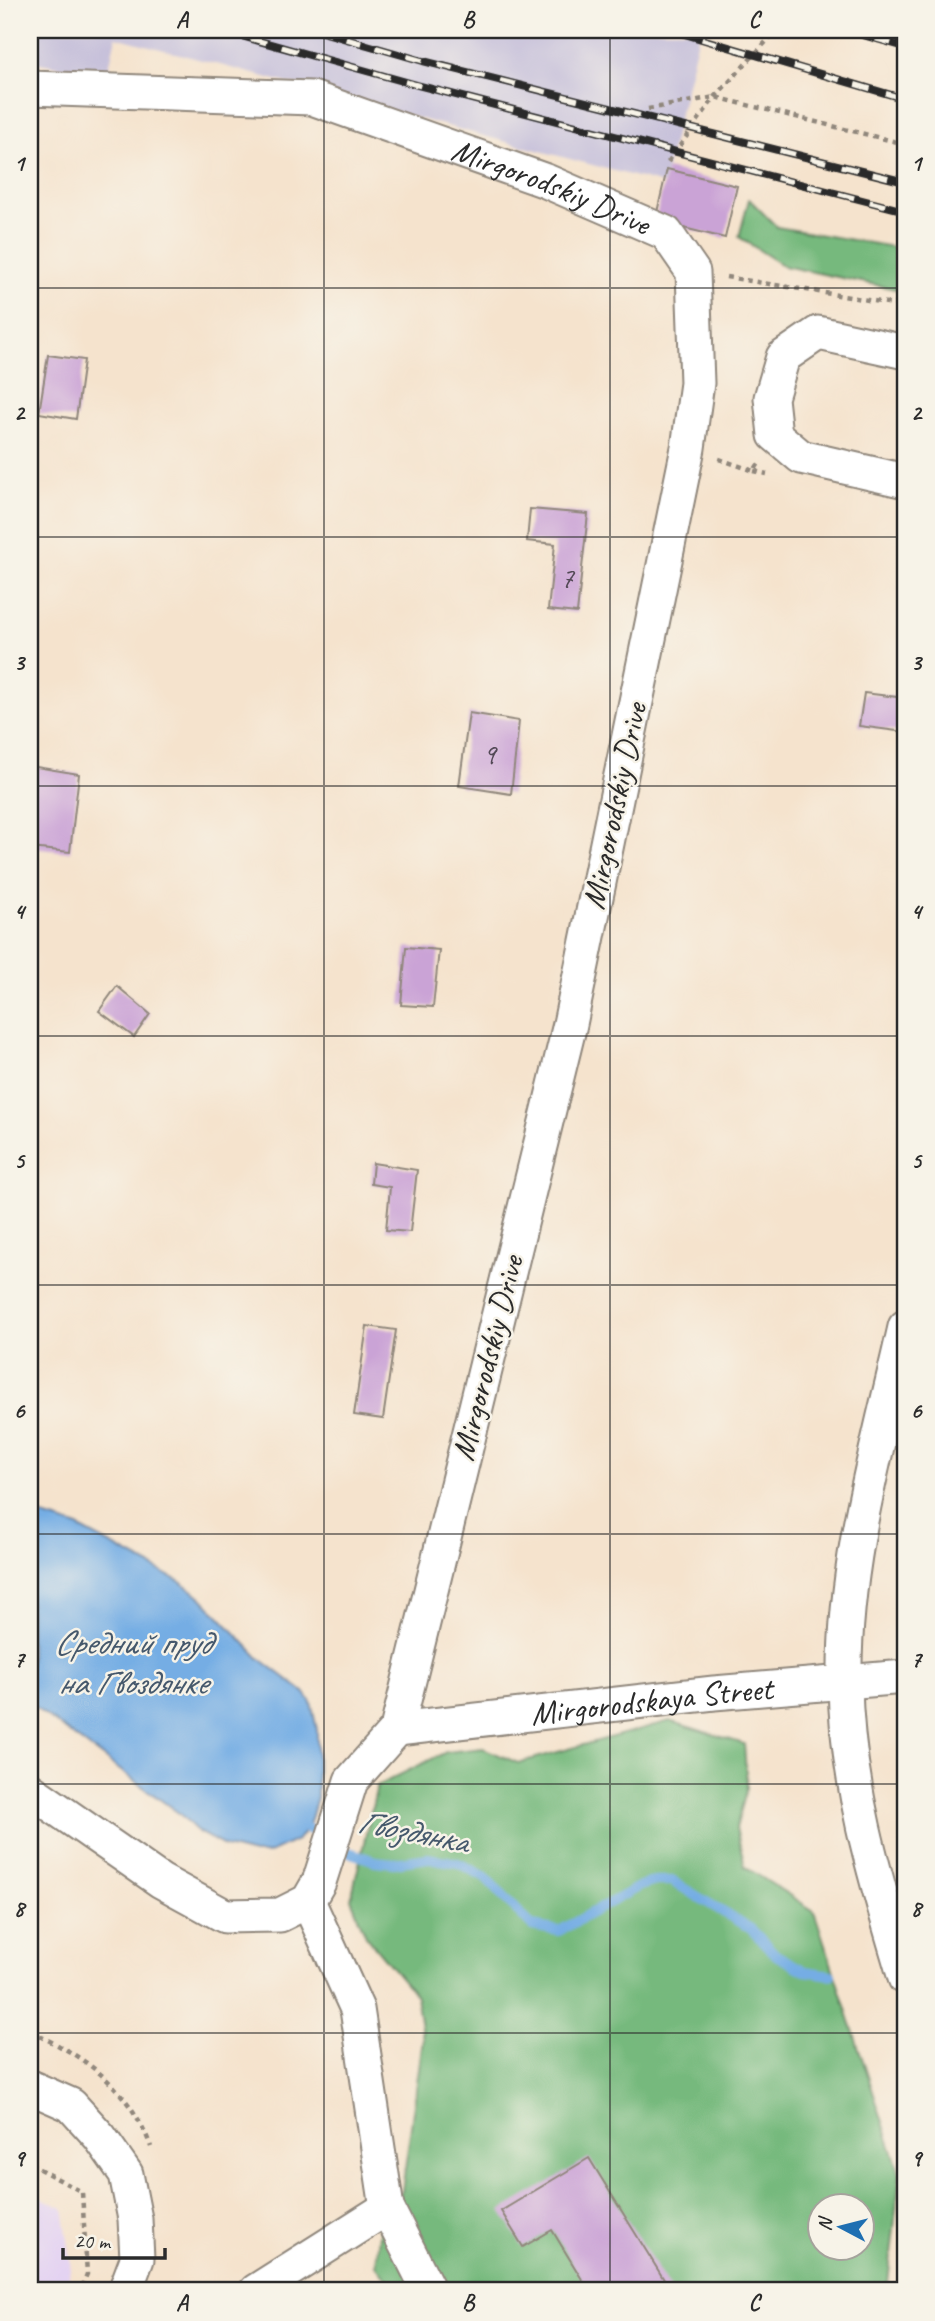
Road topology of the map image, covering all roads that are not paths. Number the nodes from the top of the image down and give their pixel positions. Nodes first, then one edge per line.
1 (39, 88) edge
2 (905, 352) edge
3 (905, 481) edge
4 (905, 1327) edge
5 (905, 1677) edge
6 (845, 1682) junction
7 (397, 1729) junction
8 (30, 1790) edge
9 (309, 1901) junction
10 (905, 1978) edge
11 (30, 2087) edge
12 (387, 2208) junction
13 (125, 2291) edge
14 (256, 2291) edge
15 (429, 2291) edge

1 - 7 street, Mirgorodskiy Drive
2 - 3 street
4 - 6 street
5 - 6 street, Mirgorodskaya Street
6 - 7 street, Mirgorodskaya Street
6 - 10 street
7 - 9 street, Mirgorodskiy Drive
8 - 9 street
9 - 12 street
11 - 13 street
12 - 14 street
12 - 15 street

